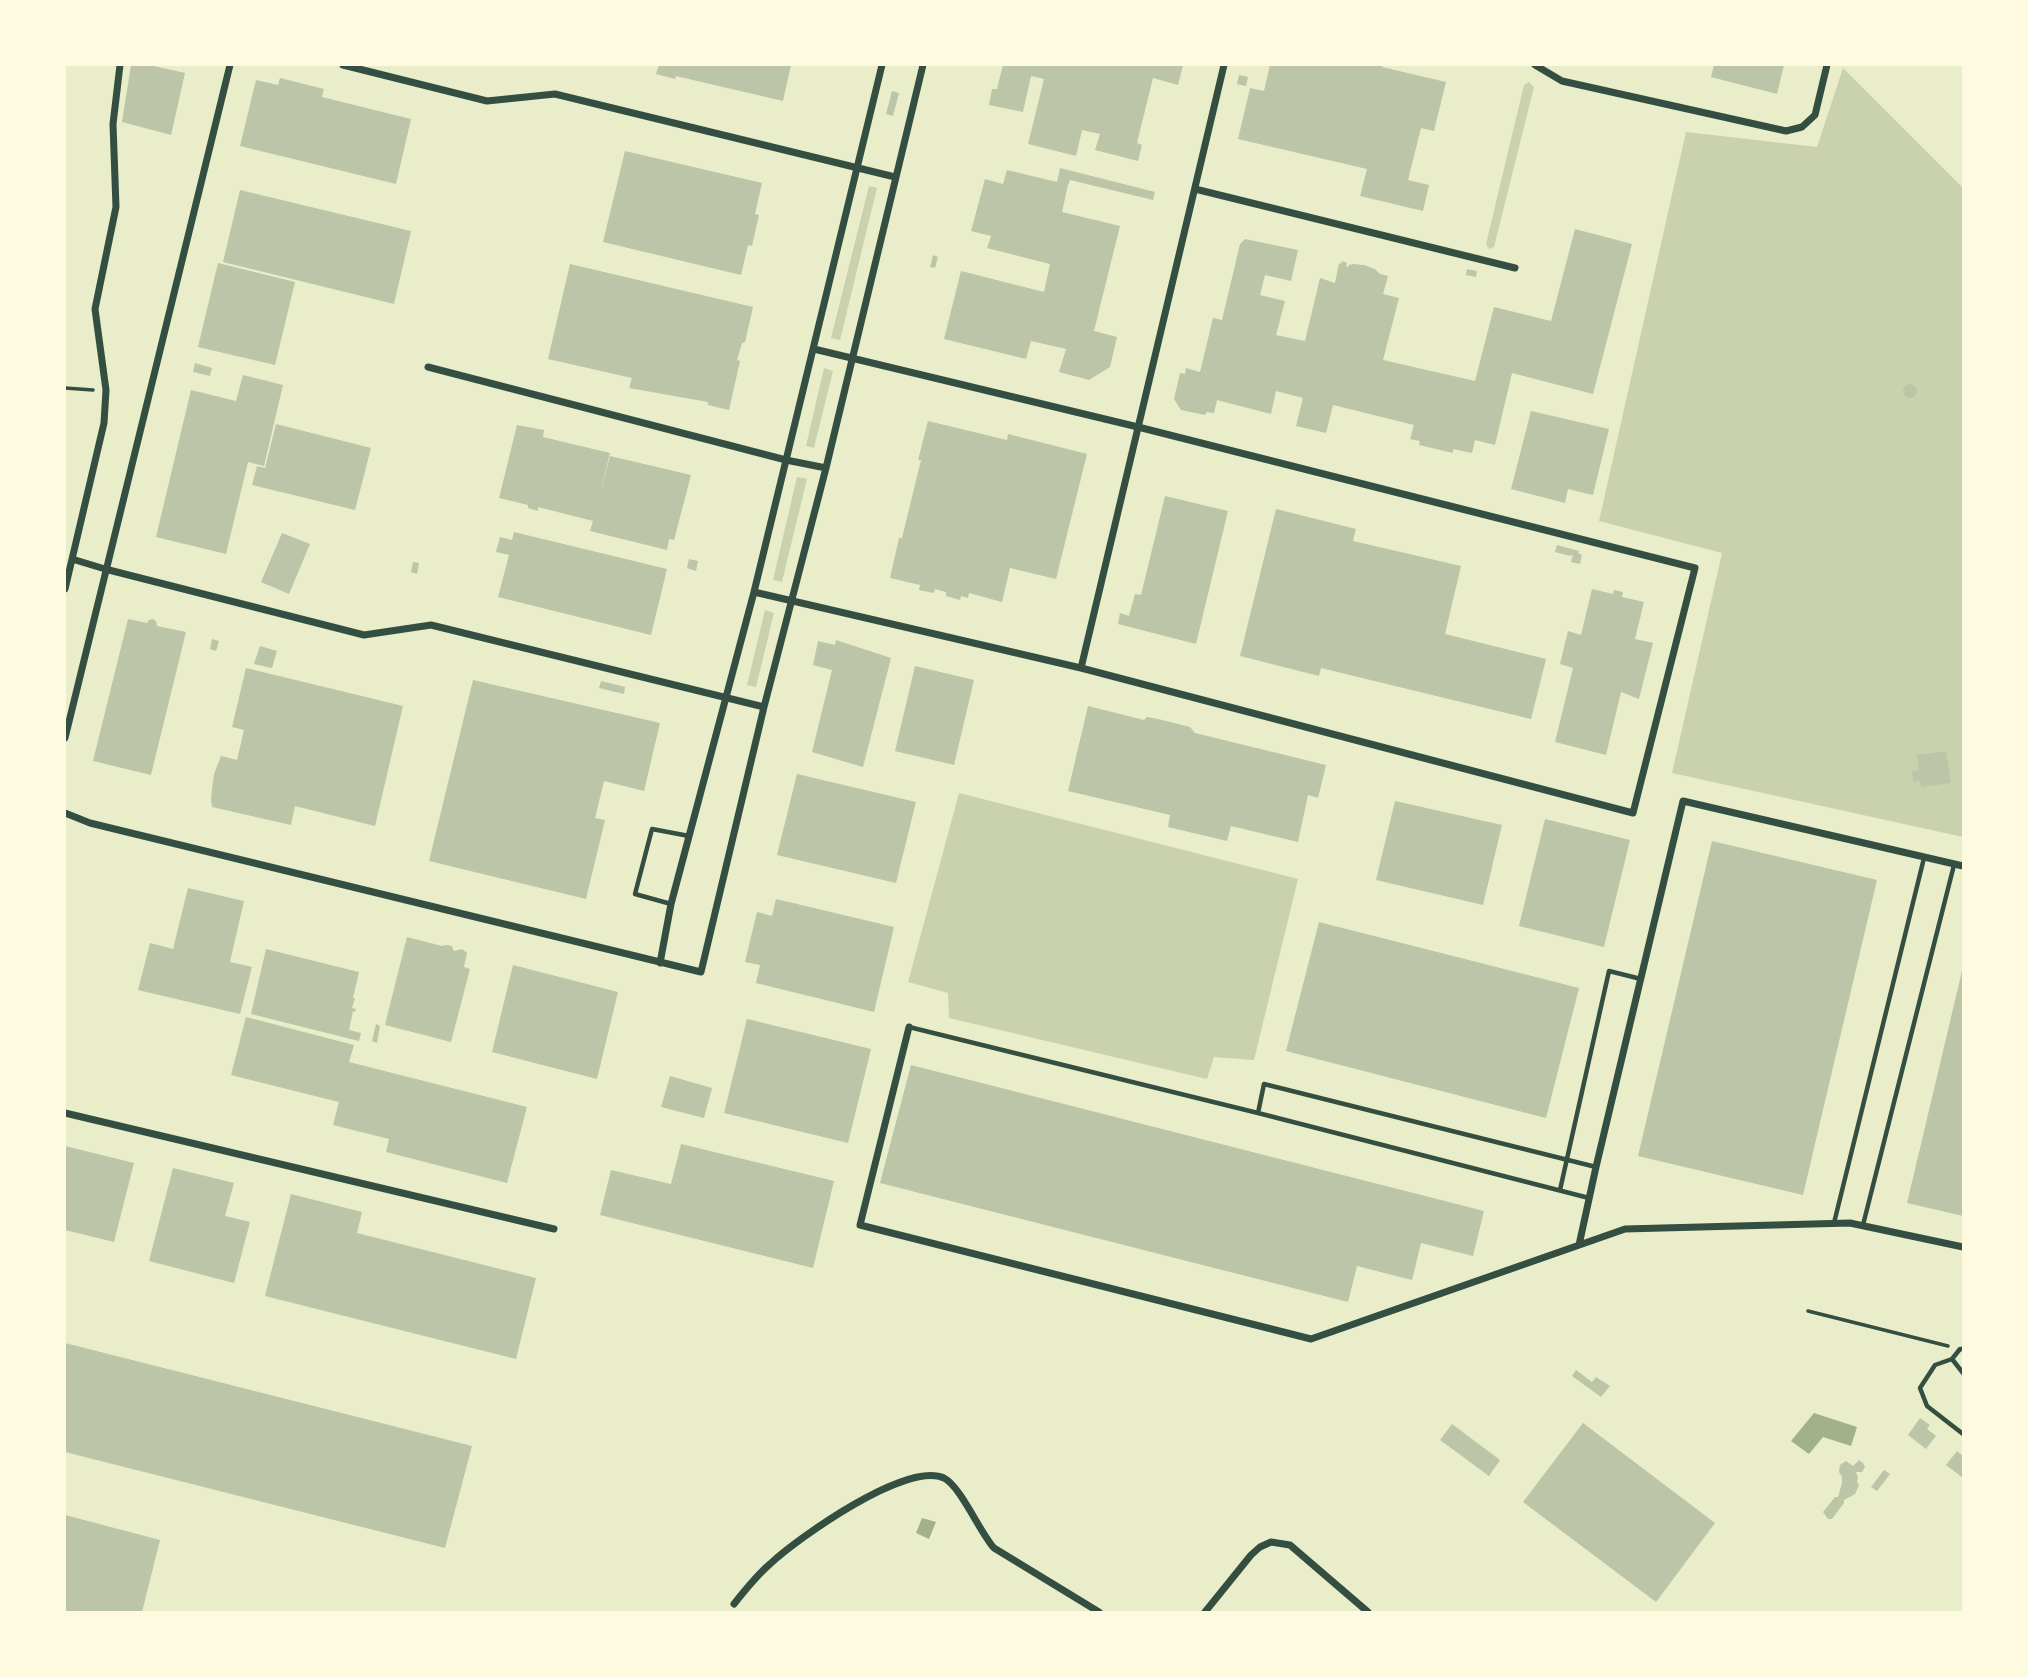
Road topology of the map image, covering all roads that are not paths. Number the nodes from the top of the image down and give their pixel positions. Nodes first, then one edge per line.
1 (120, 65) edge
2 (230, 65) edge
3 (343, 65) edge
4 (882, 65) edge
5 (923, 65) edge
6 (1224, 65) edge
7 (1535, 65) edge
8 (1827, 65) edge
9 (857, 167) junction
10 (895, 177) junction
11 (1195, 189) junction
12 (1515, 268) dead end
13 (814, 349) junction
14 (852, 358) junction
15 (428, 367) dead end
16 (1138, 427) junction
17 (786, 460) junction
18 (826, 468) junction
19 (72, 559) junction
20 (105, 569) junction
21 (65, 589) edge
22 (754, 592) junction
23 (792, 602) junction
24 (1081, 668) junction
25 (727, 698) junction
26 (764, 707) junction
27 (65, 738) edge
28 (65, 813) edge
29 (689, 836) junction
30 (1925, 857) junction
31 (1955, 864) junction
32 (1963, 866) edge
33 (671, 904) junction
34 (660, 963) junction
35 (1641, 979) junction
36 (909, 1027) joint
37 (65, 1113) edge
38 (1258, 1113) junction
39 (1566, 1160) junction
40 (1596, 1167) junction
41 (1560, 1190) junction
42 (1589, 1198) junction
43 (1834, 1223) junction
44 (1863, 1225) junction
45 (554, 1230) dead end
46 (1579, 1245) junction
47 (1963, 1247) edge
48 (1962, 1349) edge
49 (1952, 1359) junction
50 (1963, 1373) edge
51 (1963, 1434) edge
52 (734, 1604) dead end
53 (1099, 1612) edge
54 (1206, 1612) edge
55 (1368, 1612) edge

1 - 19 street
2 - 20 street
3 - 9 street
4 - 9 street
5 - 10 street
6 - 11 street
7 - 8 street
9 - 10 street
9 - 13 street
10 - 14 street
11 - 12 street
11 - 16 street
13 - 14 street
13 - 17 street
14 - 16 street
14 - 18 street
15 - 17 street
16 - 24 street
16 - 24 street
17 - 18 street
17 - 22 street
18 - 23 street
19 - 20 street
19 - 21 street
20 - 25 street
20 - 27 street
22 - 23 street
22 - 25 street
23 - 24 street
23 - 26 street
25 - 26 street
25 - 29 street
26 - 34 street
28 - 34 street
29 - 33 street
29 - 33 lane
30 - 31 street
30 - 35 street
30 - 43 lane
31 - 32 street
31 - 44 lane
33 - 34 street
35 - 39 lane
35 - 40 street
36 - 38 lane
36 - 46 street
37 - 45 street
38 - 39 lane
38 - 41 lane
39 - 40 lane
39 - 41 lane
40 - 42 street
41 - 42 lane
42 - 46 street
43 - 44 street
43 - 46 street
44 - 47 street
48 - 49 lane
49 - 50 lane
49 - 51 lane
52 - 53 street
54 - 55 street

